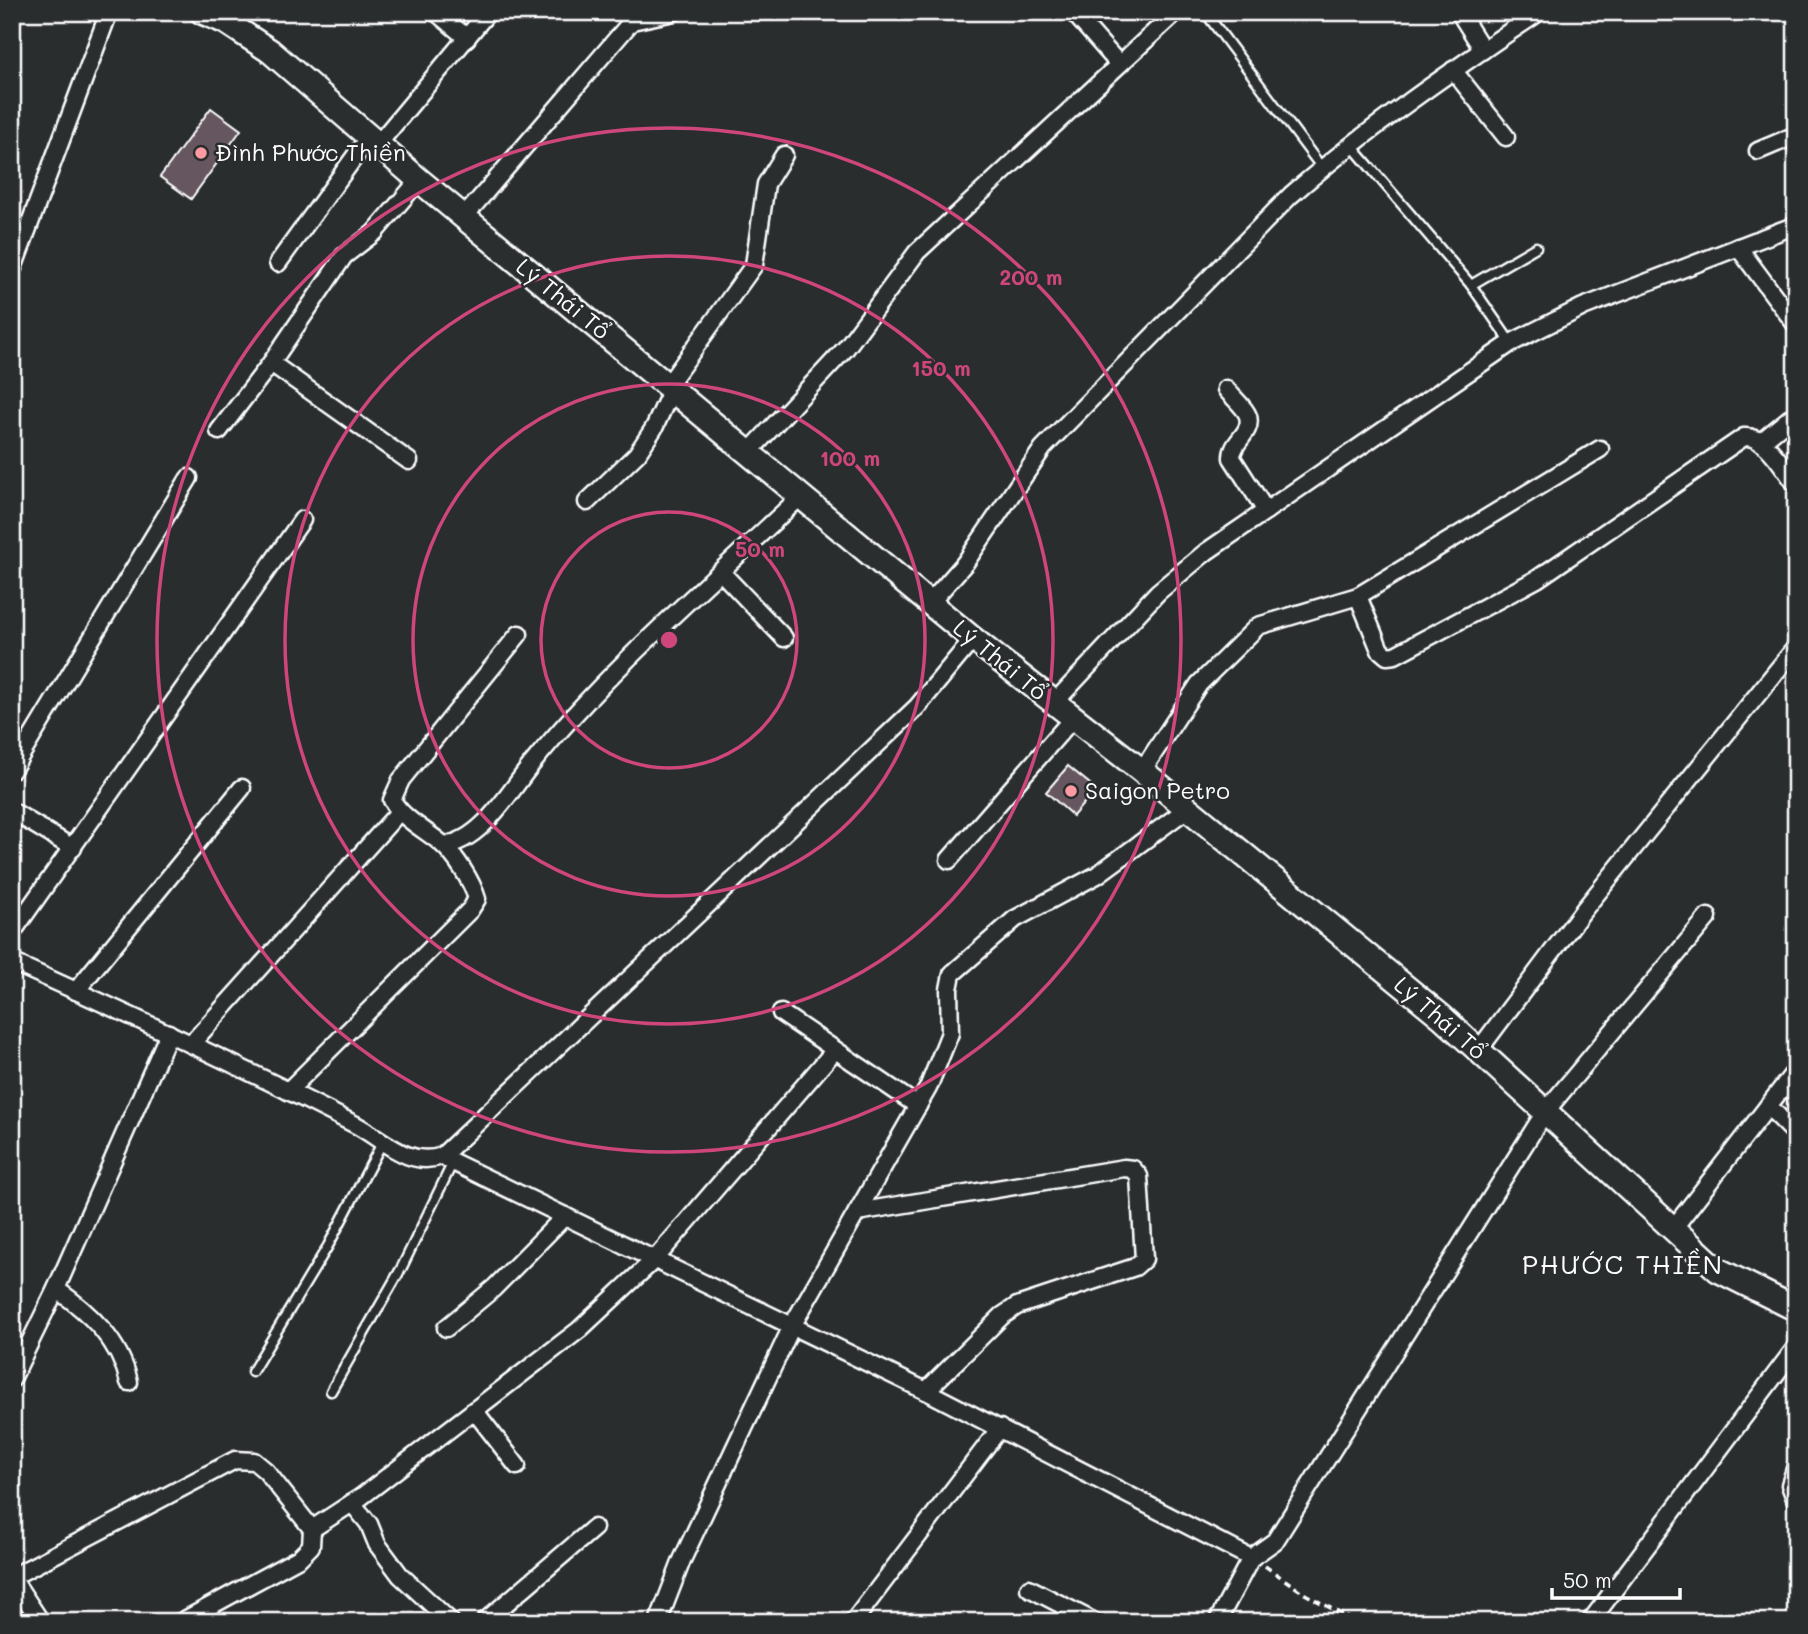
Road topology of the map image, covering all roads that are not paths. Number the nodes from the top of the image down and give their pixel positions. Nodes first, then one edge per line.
1 (109, 12) edge
2 (436, 12) edge
3 (488, 12) edge
4 (674, 12) edge
5 (1073, 12) edge
6 (1176, 12) edge
7 (1205, 12) edge
8 (1458, 12) edge
9 (1539, 12) edge
10 (205, 13) edge
11 (467, 38) junction
12 (1483, 50) junction
13 (1118, 62) junction
14 (1453, 70) junction
15 (1796, 135) edge
16 (1506, 137) dead end
17 (373, 141) junction
18 (1352, 146) junction
19 (1758, 151) dead end
20 (784, 155) dead end
21 (1322, 168) junction
22 (419, 180) junction
23 (464, 217) junction
24 (1796, 225) edge
25 (1536, 247) dead end
26 (1738, 247) junction
27 (278, 263) dead end
28 (12, 271) edge
29 (1471, 285) junction
30 (1796, 325) edge
31 (1511, 343) junction
32 (271, 363) junction
33 (670, 387) junction
34 (1226, 389) dead end
35 (1796, 413) edge
36 (219, 431) dead end
37 (1762, 441) junction
38 (1600, 449) dead end
39 (750, 452) junction
40 (410, 461) dead end
41 (189, 478) dead end
42 (1796, 484) edge
43 (802, 495) junction
44 (587, 502) dead end
45 (1266, 510) junction
46 (302, 520) dead end
47 (721, 572) junction
48 (1358, 596) junction
49 (930, 603) junction
50 (519, 634) dead end
51 (784, 638) dead end
52 (973, 639) junction
53 (1796, 647) edge
54 (1054, 703) junction
55 (1073, 718) junction
56 (12, 770) edge
57 (1142, 771) junction
58 (242, 788) dead end
59 (1188, 809) junction
60 (12, 811) edge
61 (399, 812) junction
62 (444, 845) junction
63 (73, 848) junction
64 (948, 860) dead end
65 (1708, 917) dead end
66 (12, 933) edge
67 (12, 962) edge
68 (75, 991) junction
69 (782, 1013) dead end
70 (169, 1033) junction
71 (191, 1044) junction
72 (835, 1050) junction
73 (1478, 1051) junction
74 (1796, 1070) edge
75 (288, 1091) junction
76 (918, 1106) junction
77 (1768, 1106) junction
78 (1545, 1112) junction
79 (1796, 1134) edge
80 (383, 1141) junction
81 (448, 1159) junction
82 (857, 1212) junction
83 (565, 1216) junction
84 (1672, 1230) junction
85 (654, 1259) junction
86 (56, 1289) junction
87 (1796, 1309) edge
88 (792, 1326) junction
89 (446, 1328) dead end
90 (1796, 1348) edge
91 (252, 1372) dead end
92 (12, 1379) edge
93 (129, 1382) dead end
94 (331, 1391) dead end
95 (926, 1391) junction
96 (474, 1410) junction
97 (1000, 1428) junction
98 (517, 1466) dead end
99 (1796, 1466) edge
100 (1796, 1501) edge
101 (352, 1503) junction
102 (594, 1528) dead end
103 (312, 1529) junction
104 (1251, 1558) junction
105 (12, 1578) edge
106 (1028, 1588) dead end
107 (41, 1622) edge
108 (181, 1622) edge
109 (451, 1622) edge
110 (484, 1622) edge
111 (658, 1622) edge
112 (853, 1622) edge
113 (1095, 1622) edge
114 (1217, 1622) edge
115 (1590, 1622) edge

1 - 28 street
2 - 11 street
3 - 11 street
4 - 23 street
5 - 13 street
6 - 13 street
7 - 21 lane
8 - 12 street
9 - 12 street
10 - 17 main road, Lý Thái Tổ
11 - 17 street
12 - 14 street
13 - 39 street
14 - 16 street
14 - 18 street
15 - 19 street
17 - 22 main road, Lý Thái Tổ
17 - 27 street
18 - 21 street
18 - 29 lane
20 - 33 street
21 - 49 street
22 - 23 main road, Lý Thái Tổ
22 - 32 street
23 - 33 main road, Lý Thái Tổ
24 - 26 street
25 - 29 lane
26 - 30 street
26 - 31 street
29 - 31 lane
31 - 45 street
32 - 36 street
32 - 40 street
33 - 39 main road, Lý Thái Tổ
33 - 44 street
34 - 45 street
35 - 37 street
37 - 42 street
37 - 48 street
38 - 48 street
39 - 43 main road, Lý Thái Tổ
41 - 56 street
43 - 47 street
43 - 49 main road, Lý Thái Tổ
45 - 54 street
46 - 63 street
47 - 51 street
47 - 62 street
48 - 57 street
49 - 52 main road, Lý Thái Tổ
50 - 61 street
52 - 54 main road, Lý Thái Tổ
52 - 81 street
53 - 73 street
54 - 55 main road, Lý Thái Tổ
55 - 57 main road, Lý Thái Tổ
55 - 64 street
57 - 59 main road, Lý Thái Tổ
58 - 68 street
59 - 73 main road, Lý Thái Tổ
59 - 76 street
60 - 63 street
61 - 62 street
61 - 71 street
62 - 75 street
63 - 66 street
65 - 78 street
67 - 68 street
68 - 70 street
69 - 72 street
70 - 71 street
70 - 86 street
71 - 75 street
72 - 76 street
72 - 85 street
73 - 78 main road, Lý Thái Tổ
74 - 77 street
75 - 80 street
76 - 82 street
77 - 79 street
77 - 84 street
78 - 84 main road, Lý Thái Tổ
78 - 104 street
80 - 81 street
80 - 91 lane
81 - 83 street
81 - 94 lane
82 - 88 street
82 - 95 street
83 - 85 street
83 - 89 street
84 - 87 main road, Lý Thái Tổ
85 - 88 street
85 - 96 street
86 - 92 street
86 - 93 street
88 - 95 street
88 - 111 street
90 - 115 street
95 - 97 street
96 - 98 street
96 - 101 street
97 - 104 street
97 - 112 street
99 - 100 street
101 - 103 street
101 - 109 street
102 - 110 street
103 - 105 street
103 - 108 street
104 - 114 street
105 - 107 street
106 - 113 street

